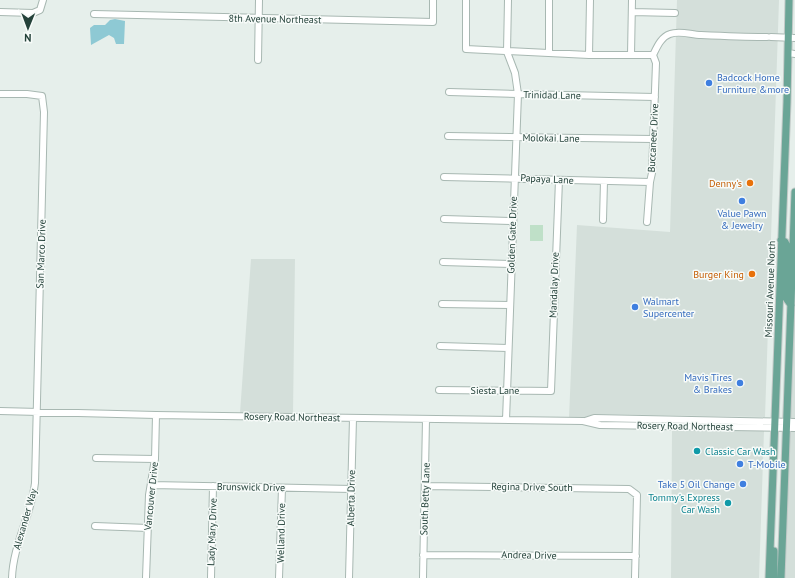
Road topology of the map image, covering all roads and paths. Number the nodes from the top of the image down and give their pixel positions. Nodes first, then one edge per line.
1 (43, 0) edge
2 (259, 0) edge
3 (433, 0) edge
4 (466, 0) edge
5 (508, 0) edge
6 (549, 0) edge
7 (590, 0) edge
8 (632, 0) edge
9 (789, 0) edge
10 (0, 12) edge
11 (632, 12) junction
12 (675, 13) dead end
13 (94, 14) dead end
14 (258, 19) junction
15 (792, 38) edge
16 (507, 52) junction
17 (549, 53) junction
18 (792, 54) edge
19 (589, 55) junction
20 (631, 55) junction
21 (653, 55) junction
22 (258, 60) dead end
23 (449, 92) dead end
24 (0, 94) edge
25 (518, 94) junction
26 (655, 97) junction
27 (448, 136) dead end
28 (517, 138) junction
29 (653, 139) junction
30 (444, 177) dead end
31 (515, 177) junction
32 (559, 180) junction
33 (604, 181) junction
34 (650, 182) junction
35 (795, 192) edge
36 (444, 219) dead end
37 (782, 219) junction
38 (603, 220) dead end
39 (512, 221) junction
40 (647, 222) dead end
41 (794, 232) junction
42 (781, 240) junction
43 (443, 262) dead end
44 (511, 264) junction
45 (442, 304) dead end
46 (510, 305) junction
47 (791, 305) junction
48 (440, 346) dead end
49 (508, 348) junction
50 (439, 390) dead end
51 (506, 390) junction
52 (551, 390) joint
53 (0, 411) edge
54 (37, 412) junction
55 (156, 415) junction
56 (353, 418) junction
57 (426, 419) junction
58 (506, 420) junction
59 (795, 422) edge
60 (775, 424) junction
61 (786, 425) junction
62 (795, 428) edge
63 (96, 458) dead end
64 (155, 459) junction
65 (151, 485) junction
66 (213, 486) junction
67 (425, 486) junction
68 (282, 488) junction
69 (352, 488) junction
70 (95, 526) dead end
71 (148, 528) junction
72 (771, 529) junction
73 (423, 555) junction
74 (636, 556) junction
75 (12, 578) edge
76 (146, 578) edge
77 (211, 578) edge
78 (279, 578) edge
79 (349, 578) edge
80 (423, 578) edge
81 (635, 578) edge
82 (769, 578) edge
83 (774, 578) edge
84 (780, 578) edge

1 - 10 street
2 - 14 street
3 - 14 street, 8th Avenue Northeast
4 - 16 street
5 - 16 street
6 - 17 street
7 - 19 street
8 - 11 street
9 - 15 main road, Missouri Avenue North
11 - 12 street
11 - 20 street
13 - 14 street, 8th Avenue Northeast
14 - 22 street
15 - 18 main road, Missouri Avenue North
15 - 21 street
16 - 17 street
16 - 25 street, Golden Gate Drive
17 - 19 street
18 - 37 main road, Missouri Avenue North
19 - 20 street
20 - 21 street
21 - 26 street, Buccaneer Drive
23 - 25 street, Trinidad Lane
24 - 54 street, San Marco Drive
25 - 26 street, Trinidad Lane
25 - 28 street, Golden Gate Drive
26 - 29 street, Buccaneer Drive
27 - 28 street, Molokai Lane
28 - 29 street, Molokai Lane
28 - 31 street, Golden Gate Drive
29 - 34 street, Buccaneer Drive
30 - 31 street, Papaya Lane
31 - 32 street, Papaya Lane
31 - 39 street, Golden Gate Drive
32 - 33 street, Papaya Lane
32 - 52 street, Mandalay Drive
33 - 34 street, Papaya Lane
33 - 38 street
34 - 40 street, Buccaneer Drive
35 - 41 main road
36 - 39 street
37 - 41 main road
37 - 42 main road, Missouri Avenue North
39 - 44 street, Golden Gate Drive
41 - 47 main road
42 - 47 main road
42 - 60 main road, Missouri Avenue North
43 - 44 street
44 - 46 street, Golden Gate Drive
45 - 46 street
46 - 49 street, Golden Gate Drive
47 - 61 main road
48 - 49 street
49 - 51 street, Golden Gate Drive
50 - 51 street, Siesta Lane
51 - 52 street, Siesta Lane
51 - 58 street, Golden Gate Drive
53 - 54 street, Rosery Road Northeast
54 - 55 street, Rosery Road Northeast
54 - 75 street, Alexander Way
55 - 56 street, Rosery Road Northeast
55 - 64 street, Vancouver Drive
56 - 57 street, Rosery Road Northeast
56 - 69 street, Alberta Drive
57 - 58 street, Rosery Road Northeast
57 - 67 street, South Betty Lane
58 - 60 street, Rosery Road Northeast
59 - 61 street
60 - 61 street, Rosery Road Northeast
60 - 72 main road, Missouri Avenue North
61 - 62 street
61 - 84 main road
63 - 64 street
64 - 65 street, Vancouver Drive
65 - 66 street, Brunswick Drive
65 - 71 street, Vancouver Drive
66 - 68 street, Brunswick Drive
66 - 77 street, Lady Mary Drive
67 - 73 street, South Betty Lane
67 - 74 street, Regina Drive South
68 - 69 street, Brunswick Drive
68 - 78 street, Welland Drive
69 - 79 street, Alberta Drive
70 - 71 street
71 - 76 street, Vancouver Drive
72 - 82 main road, Missouri Avenue North
72 - 83 main road
73 - 74 street, Andrea Drive
73 - 80 street, South Betty Lane
74 - 81 street

